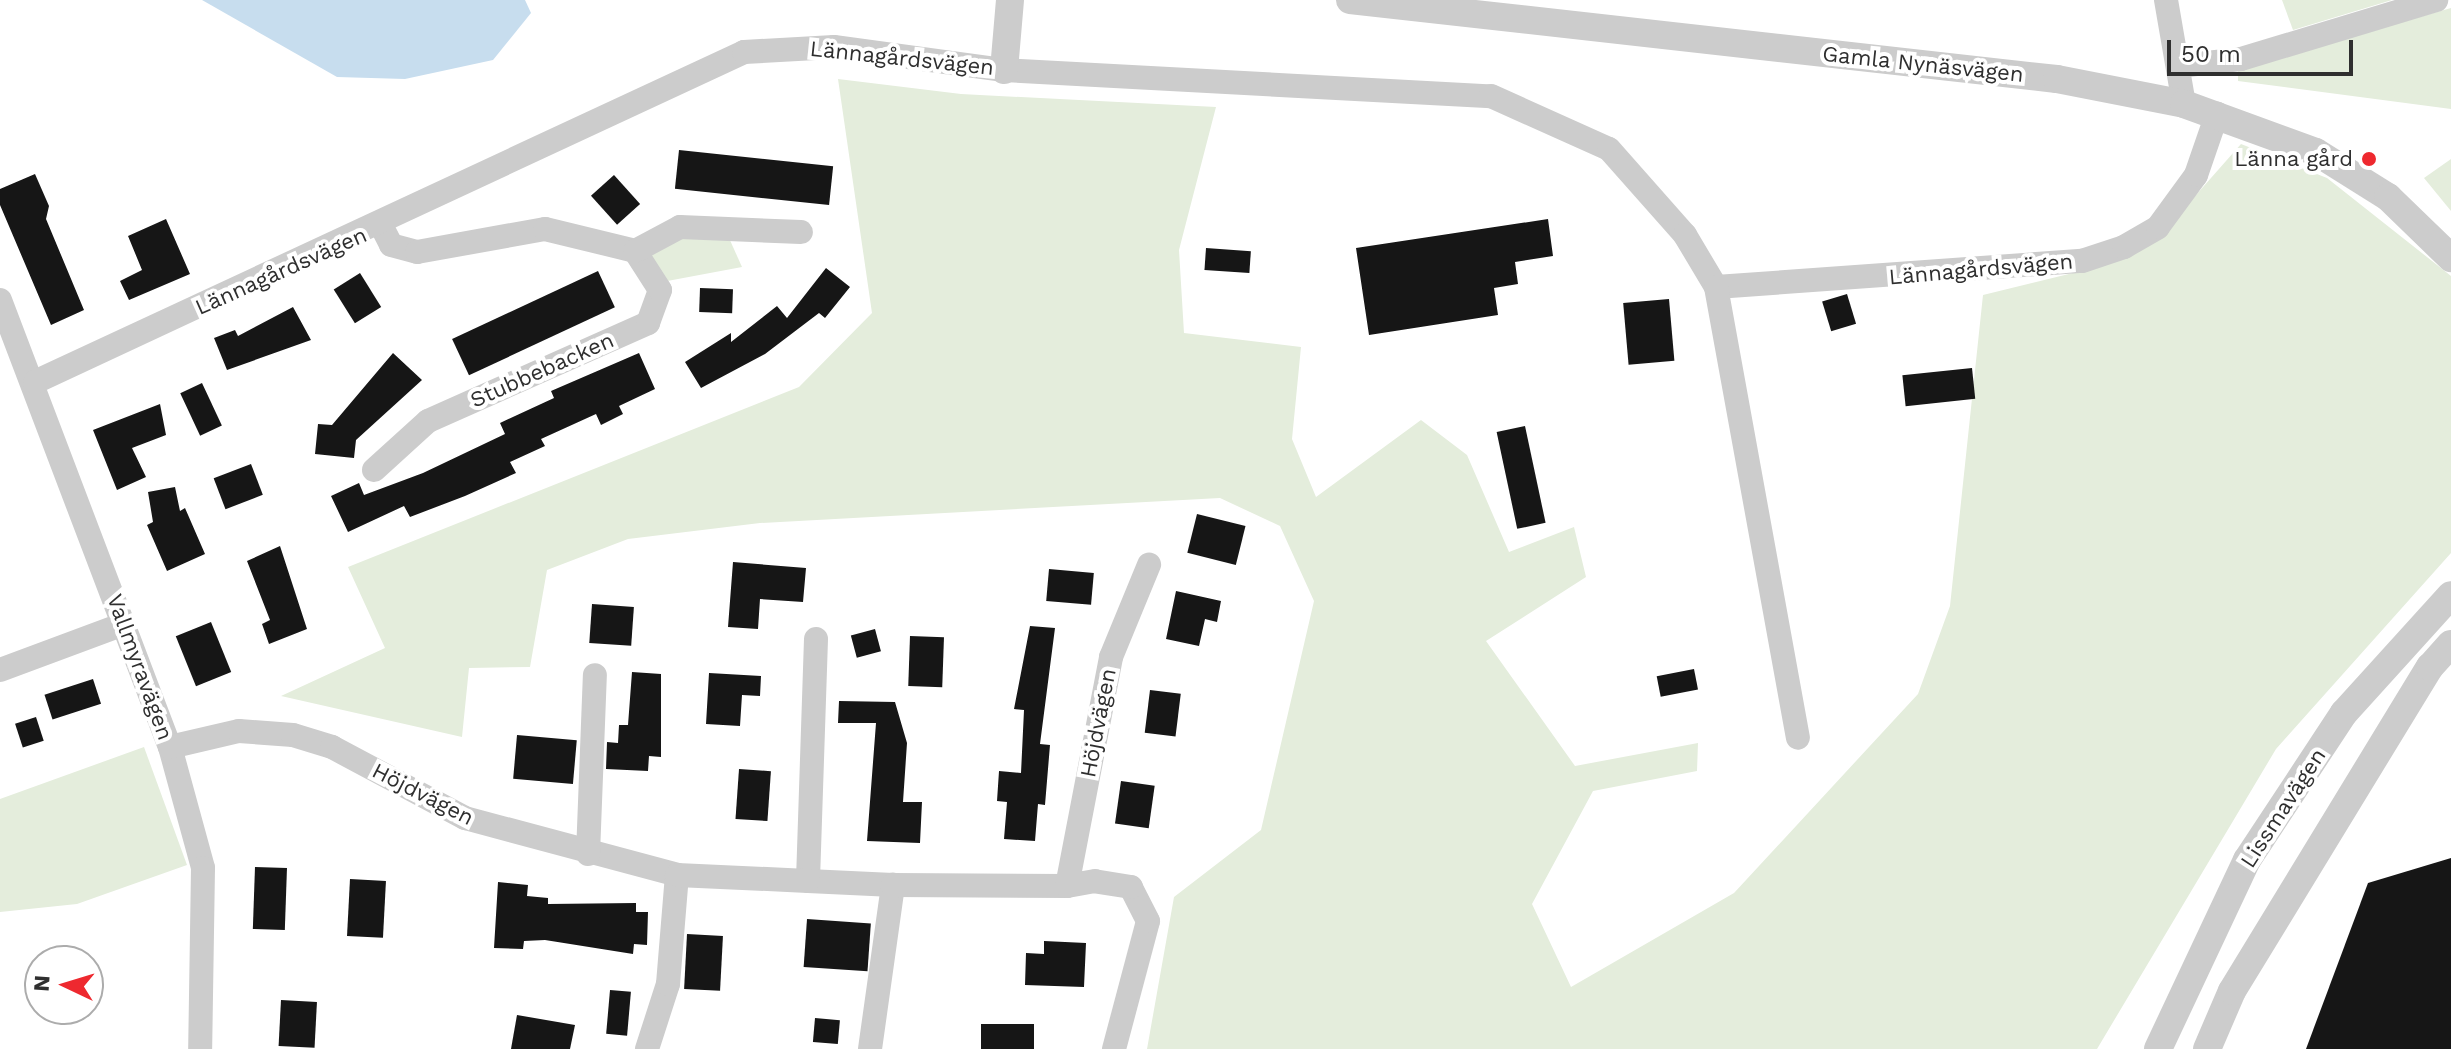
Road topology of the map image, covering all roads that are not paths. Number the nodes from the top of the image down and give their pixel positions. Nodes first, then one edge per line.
1 (1010, 0) edge
2 (1350, 0) edge
3 (2166, 0) edge
4 (2436, 0) edge
5 (2179, 66) junction
6 (1004, 70) junction
7 (2184, 104) junction
8 (2217, 114) junction
9 (381, 225) junction
10 (801, 232) dead end
11 (635, 251) junction
12 (2451, 258) edge
13 (1716, 287) junction
14 (0, 300) edge
15 (35, 382) junction
16 (374, 470) dead end
17 (1149, 565) dead end
18 (2451, 595) edge
19 (124, 624) junction
20 (816, 639) dead end
21 (2451, 644) edge
22 (0, 670) edge
23 (595, 675) dead end
24 (1798, 738) dead end
25 (170, 747) junction
26 (588, 854) junction
27 (677, 875) junction
28 (808, 881) junction
29 (893, 885) junction
30 (1067, 886) junction
31 (200, 1049) edge
32 (647, 1049) edge
33 (870, 1049) edge
34 (1114, 1049) edge
35 (2158, 1049) edge
36 (2207, 1049) edge

1 - 6 street
2 - 7 street, Gamla Nynäsvägen
3 - 5 street
4 - 5 street
5 - 7 street
6 - 9 street, Lännagårdsvägen
6 - 13 street, Lännagårdsvägen
7 - 8 street, Gamla Nynäsvägen
8 - 12 street, Gamla Nynäsvägen
8 - 13 street, Lännagårdsvägen
9 - 11 street
9 - 15 street, Lännagårdsvägen
10 - 11 street
11 - 16 street, Stubbebacken
13 - 24 street, Lännagårdsvägen
14 - 15 street, Vallmyravägen
15 - 19 street, Vallmyravägen
17 - 30 street, Höjdvägen
18 - 35 street, Lissmavägen
19 - 22 street
19 - 25 street, Vallmyravägen
20 - 28 street
21 - 36 street
23 - 26 street
25 - 26 street, Höjdvägen
25 - 31 street, Vallmyravägen
26 - 27 street, Höjdvägen
27 - 28 street, Höjdvägen
27 - 32 street
28 - 29 street, Höjdvägen
29 - 30 street, Höjdvägen
29 - 33 street
30 - 34 street, Höjdvägen

